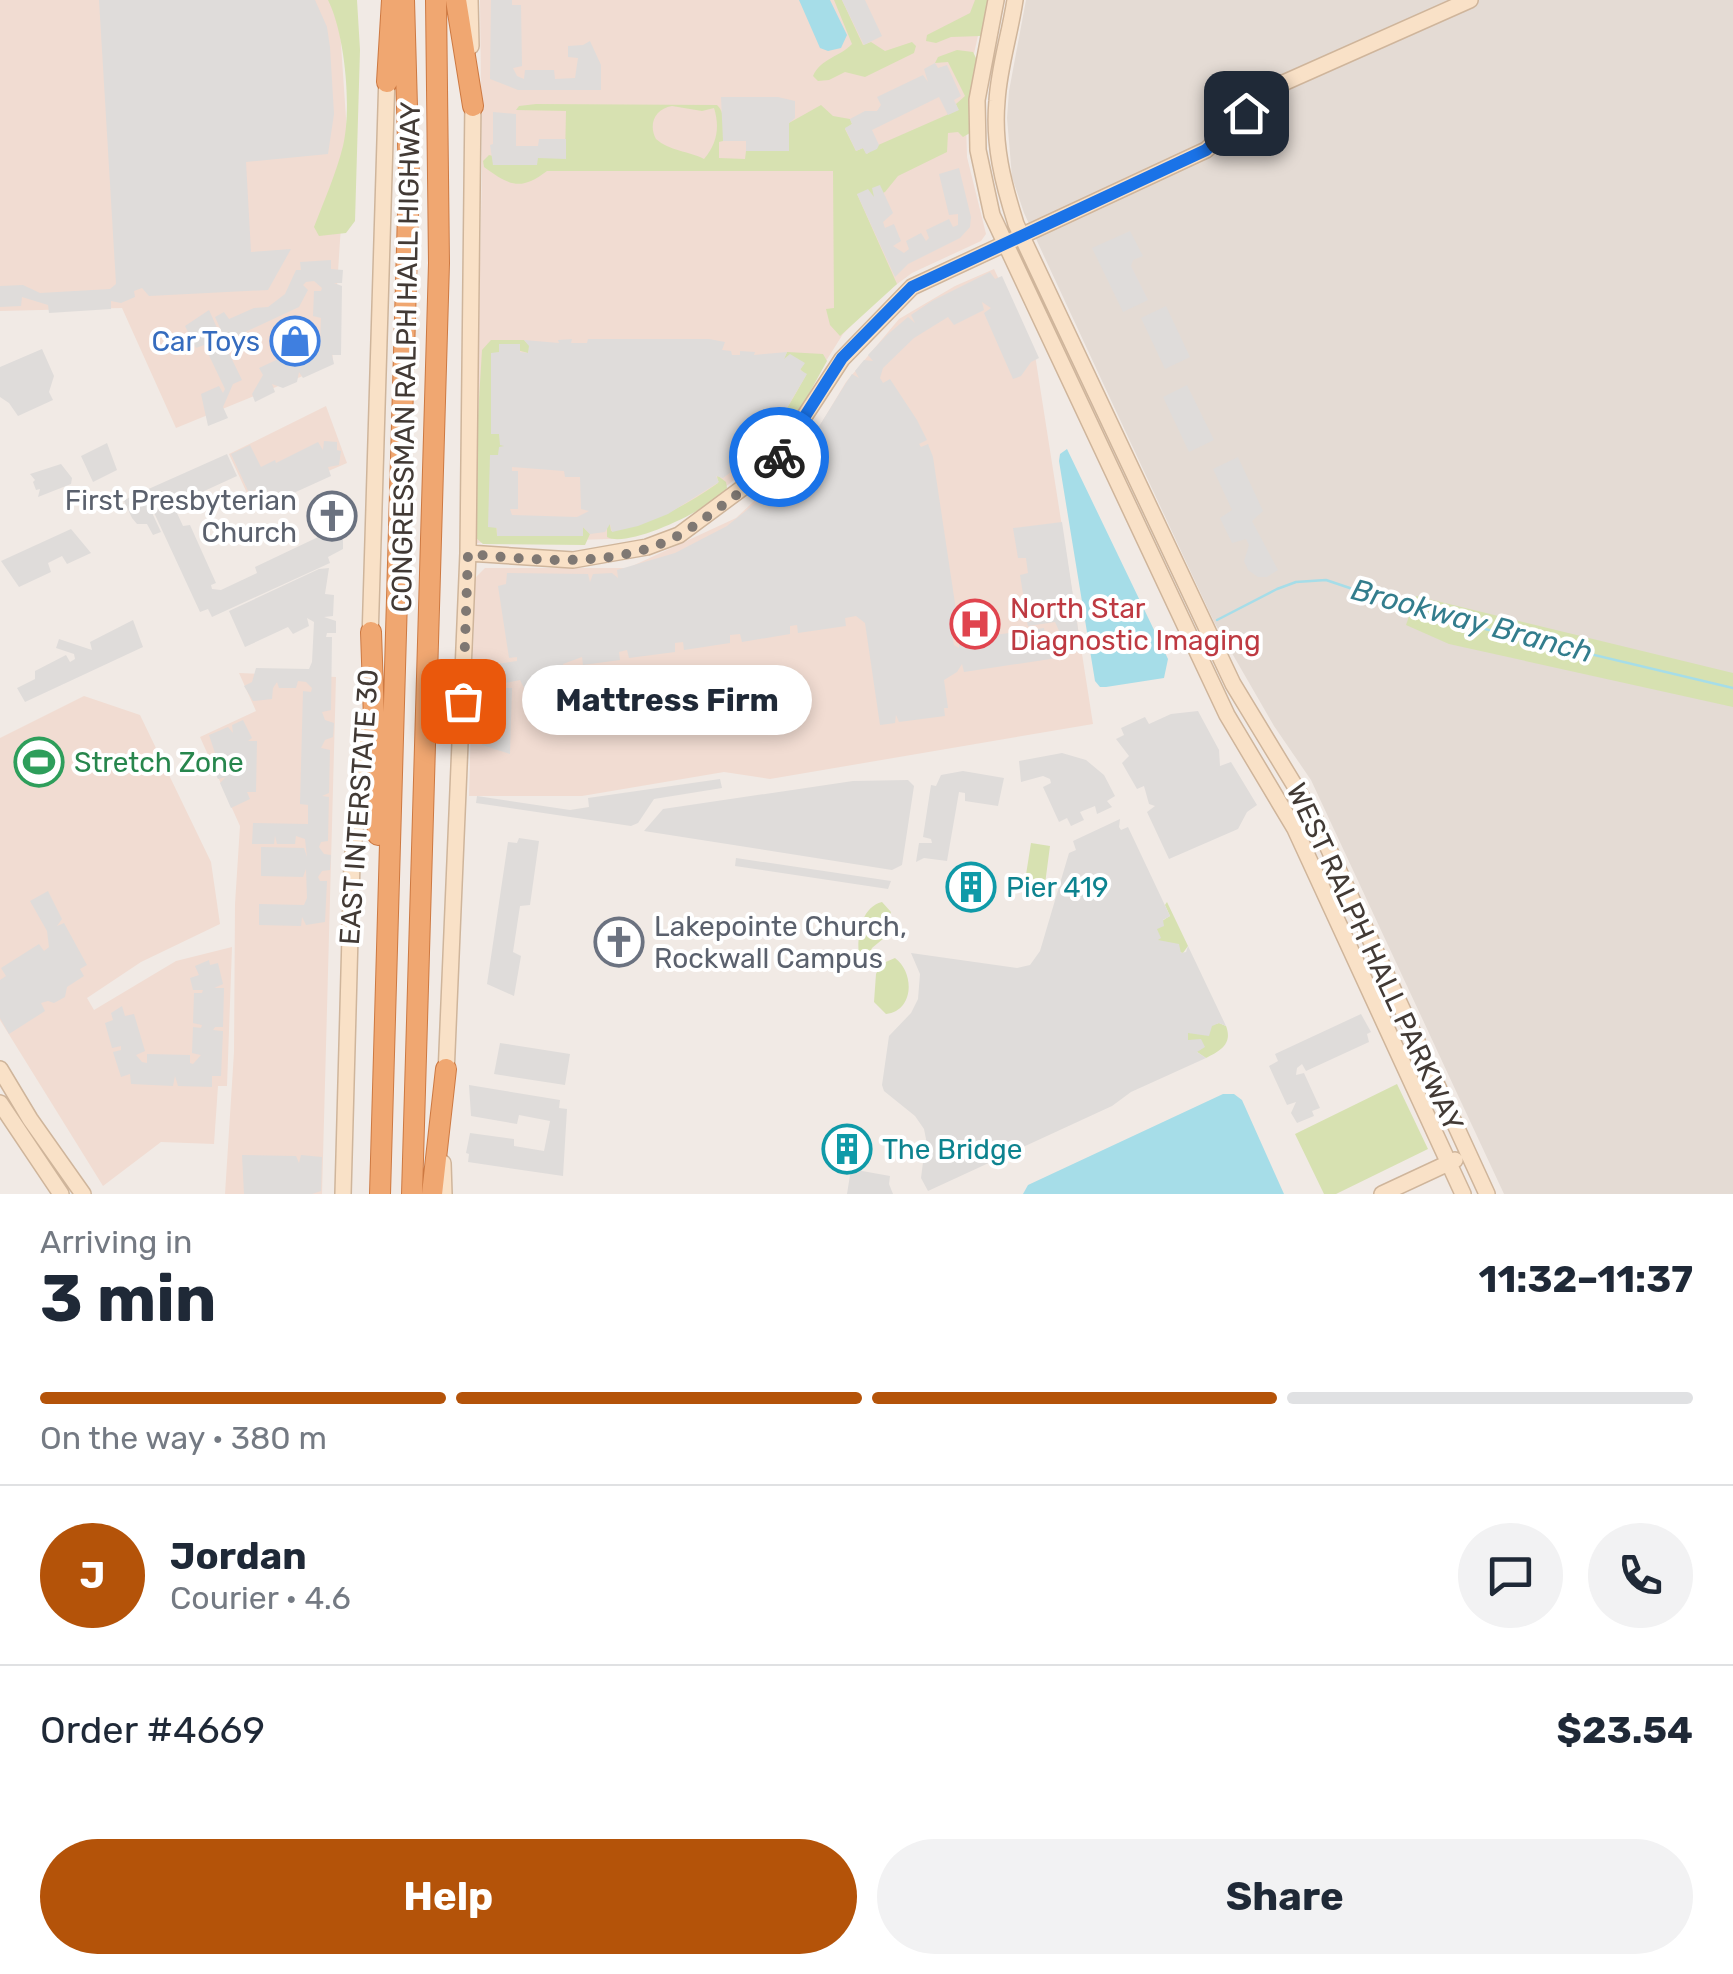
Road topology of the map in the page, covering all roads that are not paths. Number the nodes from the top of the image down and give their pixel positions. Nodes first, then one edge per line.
1 (381, 0) edge
2 (392, 0) edge
3 (404, 0) edge
4 (436, 0) edge
5 (456, 0) edge
6 (470, 0) edge
7 (996, 0) edge
8 (1015, 0) edge
9 (1470, 0) edge
10 (387, 82) junction
11 (473, 106) junction
12 (1022, 236) junction
13 (1005, 245) junction
14 (468, 554) junction
15 (371, 632) junction
16 (386, 943) junction
17 (0, 1069) edge
18 (446, 1069) junction
19 (0, 1103) edge
20 (1468, 1154) junction
21 (1448, 1162) junction
22 (62, 1194) edge
23 (83, 1194) edge
24 (343, 1194) edge
25 (380, 1194) edge
26 (412, 1194) edge
27 (432, 1194) edge
28 (444, 1194) edge
29 (1382, 1194) edge
30 (1463, 1194) edge
31 (1487, 1194) edge

1 - 10 main road, EAST INTERSTATE 30
2 - 10 highway
3 - 16 highway, CONGRESSMAN RALPH HALL HIGHWAY
4 - 26 highway, CONGRESSMAN RALPH HALL HIGHWAY
5 - 11 highway
6 - 11 main road
7 - 13 main road, WEST RALPH HALL PARKWAY
8 - 12 main road, WEST RALPH HALL PARKWAY
9 - 12 main road
10 - 15 main road, EAST INTERSTATE 30
11 - 14 main road
12 - 13 main road
12 - 20 main road, WEST RALPH HALL PARKWAY
13 - 14 main road
13 - 21 main road, WEST RALPH HALL PARKWAY
14 - 18 main road
15 - 16 highway
15 - 24 main road, EAST INTERSTATE 30
16 - 25 highway, CONGRESSMAN RALPH HALL HIGHWAY
17 - 23 main road
18 - 27 highway
18 - 28 main road
19 - 22 main road
20 - 21 main road
20 - 31 main road, WEST RALPH HALL PARKWAY
21 - 29 main road
21 - 30 main road, WEST RALPH HALL PARKWAY

